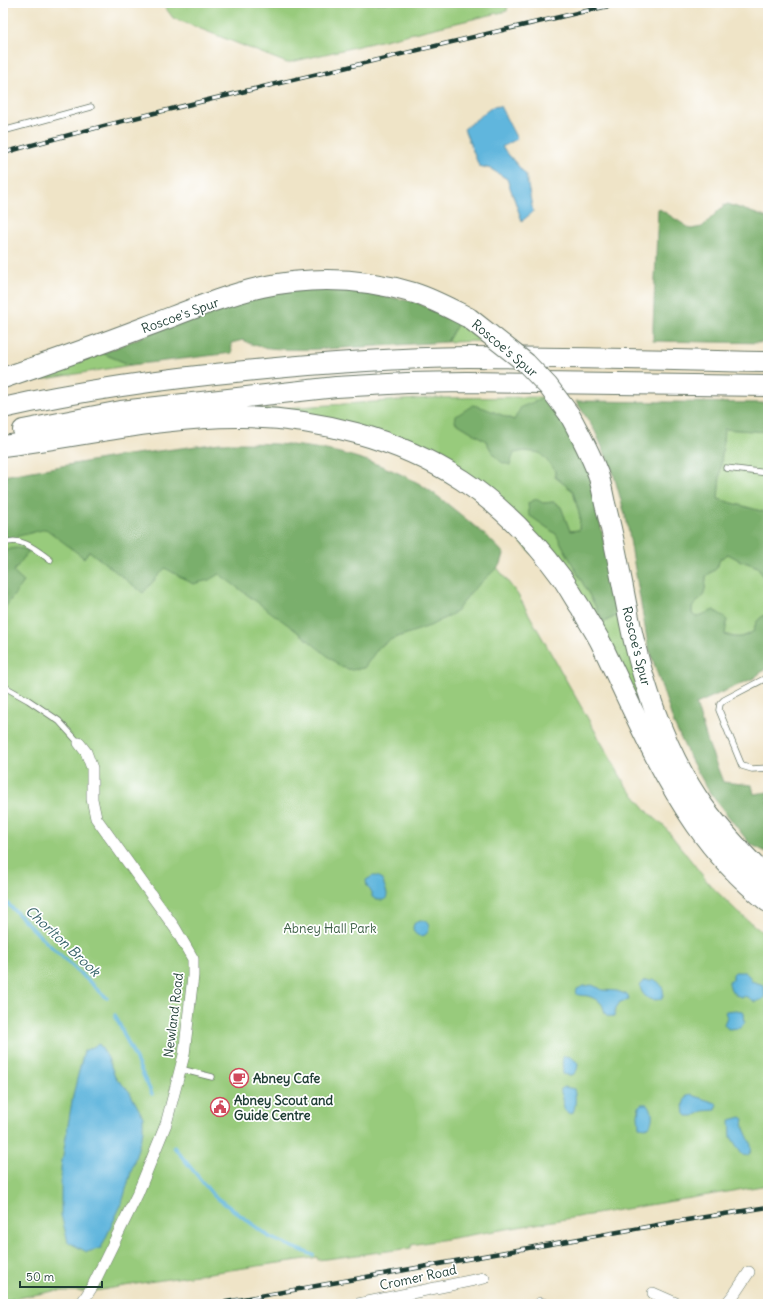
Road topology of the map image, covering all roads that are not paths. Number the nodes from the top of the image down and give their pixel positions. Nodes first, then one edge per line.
1 (92, 107) dead end
2 (3, 131) edge
3 (768, 362) edge
4 (3, 378) edge
5 (768, 386) edge
6 (3, 408) edge
7 (3, 435) edge
8 (3, 446) edge
9 (726, 468) dead end
10 (768, 473) edge
11 (3, 544) edge
12 (50, 560) dead end
13 (768, 677) edge
14 (3, 686) edge
15 (79, 743) joint
16 (768, 768) edge
17 (768, 879) edge
18 (768, 902) edge
19 (180, 1069) junction
20 (212, 1077) dead end
21 (749, 1272) dead end
22 (484, 1278) dead end
23 (653, 1293) dead end
24 (402, 1299) edge
25 (664, 1301) edge
26 (81, 1304) edge
27 (358, 1304) edge
28 (678, 1304) edge
29 (726, 1304) edge

1 - 2 lane
3 - 6 highway
4 - 17 highway, Roscoe's Spur, bridge
5 - 7 highway
8 - 18 highway, Roscoe's Spur
9 - 10 lane
11 - 12 lane
13 - 16 lane
14 - 15 lane
15 - 19 street, Newland Road
19 - 20 lane
19 - 26 street, Newland Road
21 - 29 street
22 - 24 street, Cromer Road
23 - 25 street
24 - 27 street, Cromer Road
25 - 28 street

